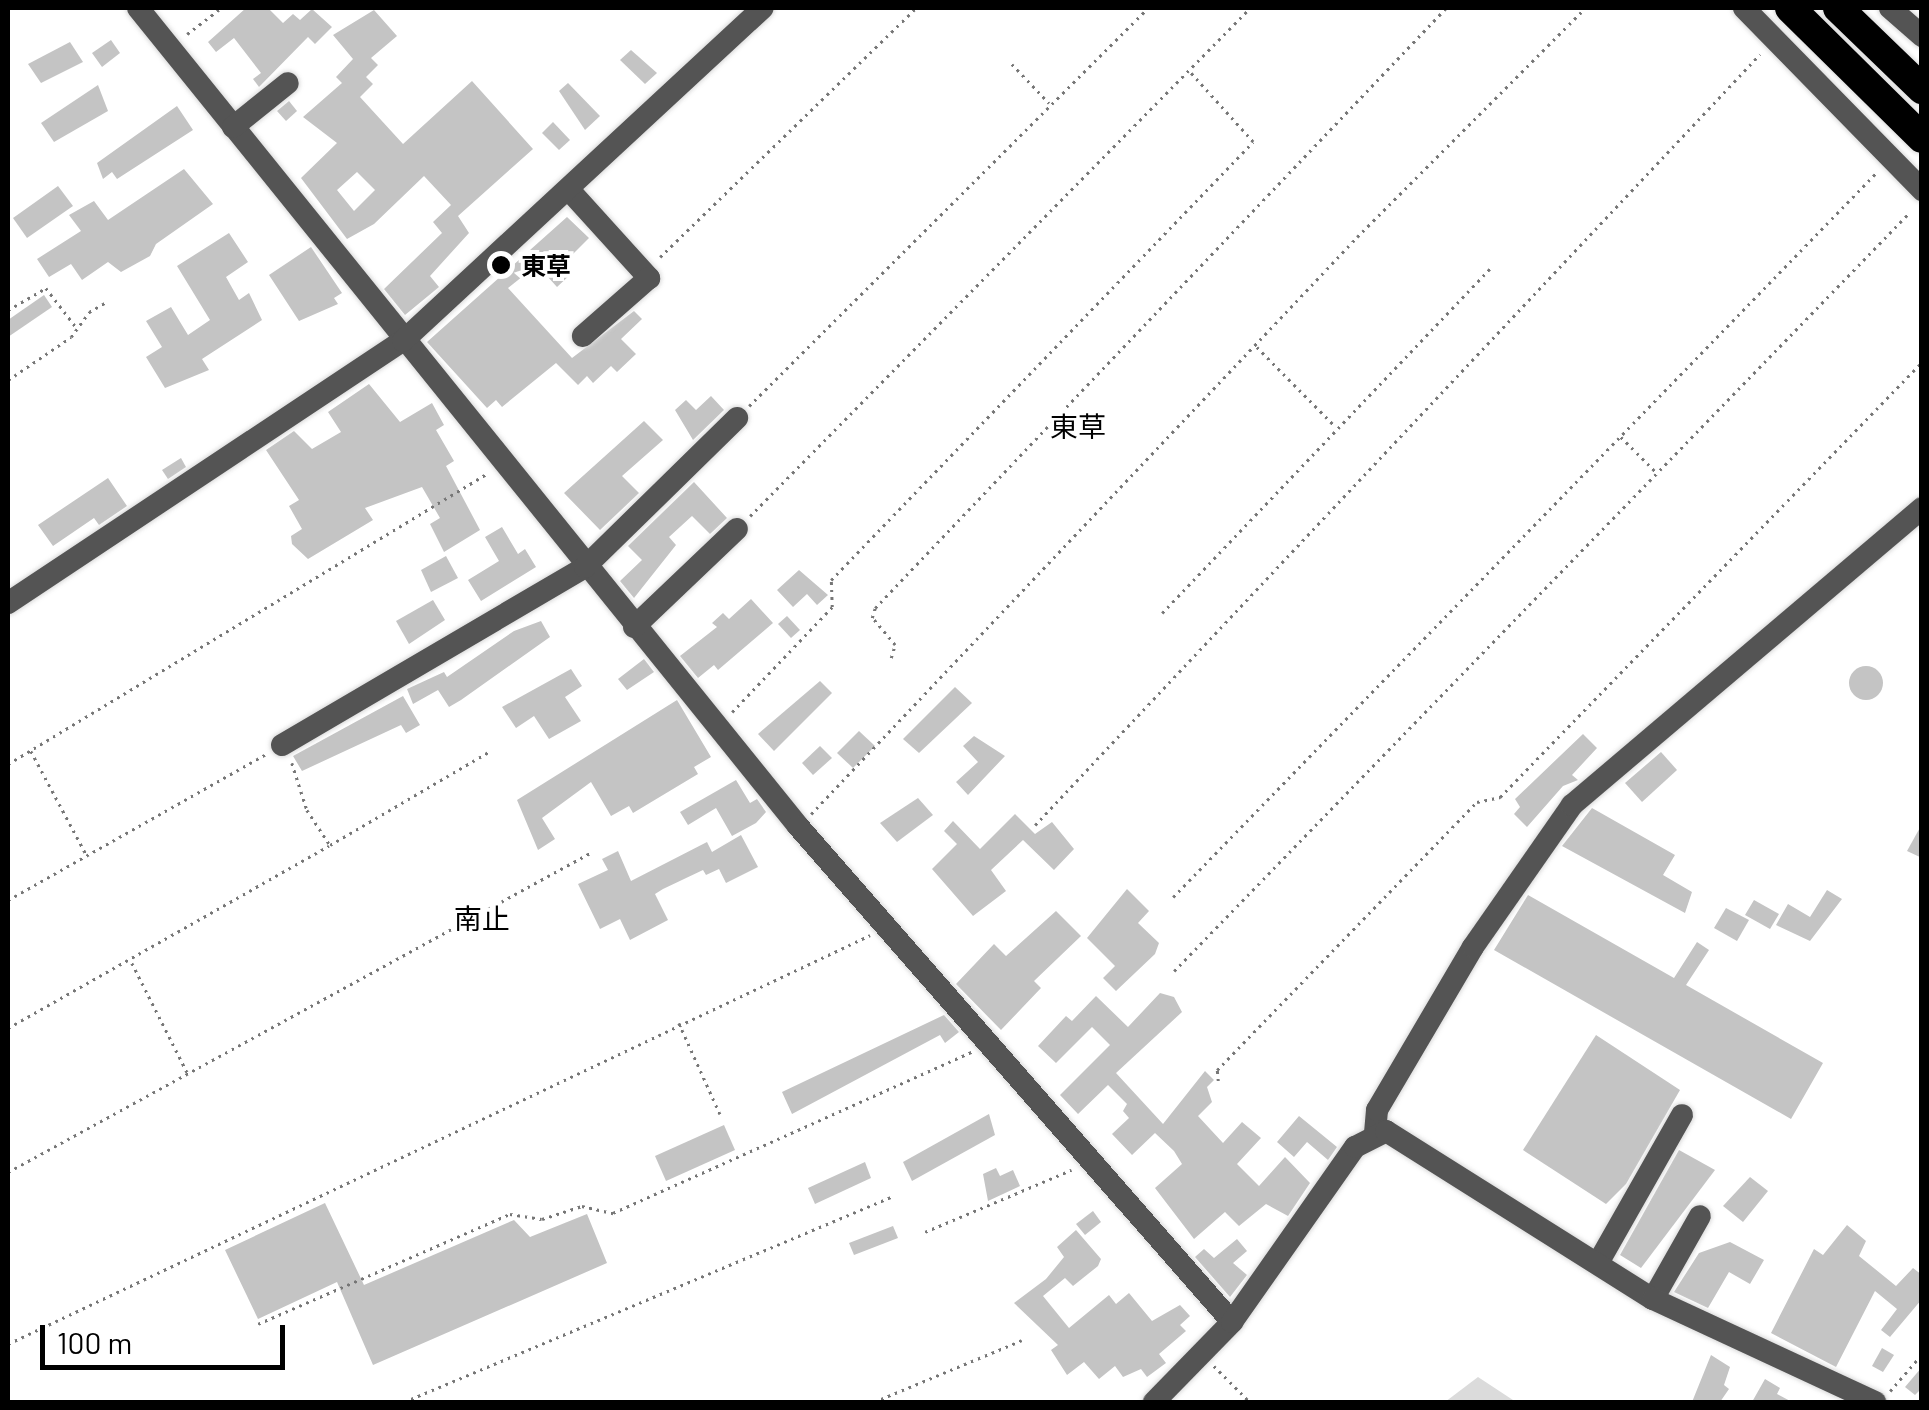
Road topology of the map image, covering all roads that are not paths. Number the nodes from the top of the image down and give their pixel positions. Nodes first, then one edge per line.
1 (138, 8) edge
2 (763, 8) edge
3 (1744, 8) edge
4 (1790, 8) edge
5 (1838, 8) edge
6 (1890, 8) edge
7 (1922, 36) edge
8 (288, 83) dead end
9 (1922, 89) edge
10 (233, 127) junction
11 (1922, 138) edge
12 (1922, 190) edge
13 (570, 191) junction
14 (584, 336) dead end
15 (403, 341) junction
16 (737, 418) road end
17 (1922, 508) edge
18 (737, 530) road end
19 (585, 567) junction
20 (8, 603) edge
21 (634, 627) junction
22 (282, 745) road end
23 (1682, 1115) dead end
24 (1375, 1133) junction
25 (1700, 1216) dead end
26 (1598, 1263) junction
27 (1653, 1298) junction
28 (1232, 1322) junction
29 (1833, 1392) edge
30 (1154, 1402) edge
31 (1878, 1402) edge

1 - 10 street
2 - 13 street
3 - 12 street
4 - 11 highway
5 - 9 highway
6 - 7 street
8 - 10 street
10 - 15 street
13 - 14 street
13 - 15 street
15 - 19 street
15 - 20 street
16 - 19 street
17 - 24 street
18 - 21 street
19 - 21 street
19 - 22 street
21 - 28 street
23 - 26 street
24 - 26 street
24 - 28 street
25 - 27 street
26 - 27 street
27 - 29 street
28 - 30 street
29 - 31 street

